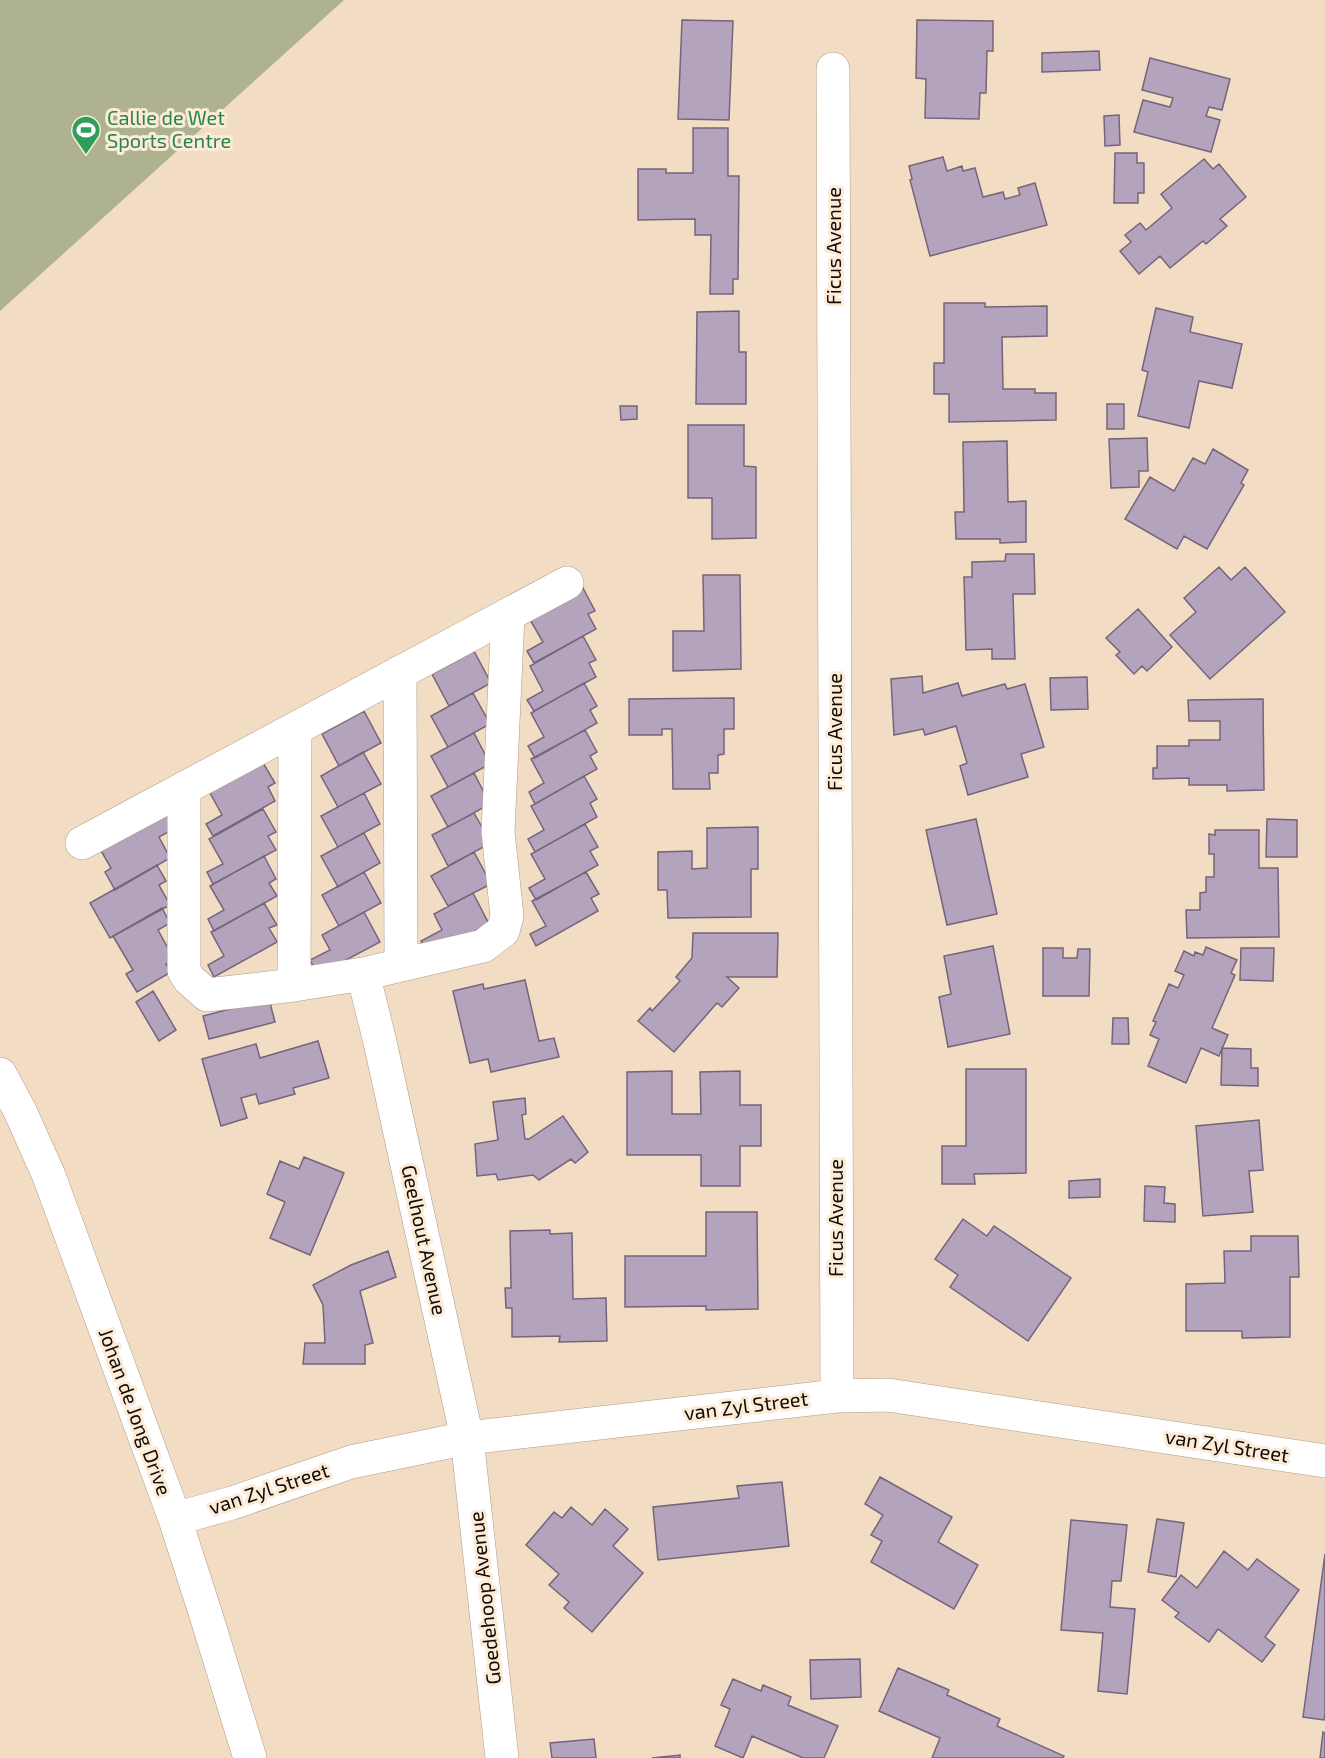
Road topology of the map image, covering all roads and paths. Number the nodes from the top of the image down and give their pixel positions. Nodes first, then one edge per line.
1 (833, 69) dead end
2 (567, 583) dead end
3 (508, 615) junction
4 (400, 672) junction
5 (295, 729) junction
6 (184, 788) junction
7 (82, 843) dead end
8 (401, 965) junction
9 (363, 974) junction
10 (294, 985) junction
11 (0, 1074) edge
12 (837, 1396) junction
13 (467, 1438) junction
14 (1325, 1461) edge
15 (175, 1519) junction
16 (250, 1758) edge
17 (502, 1758) edge

1 - 12 street, Ficus Avenue
2 - 3 street
3 - 4 street
3 - 8 street
4 - 5 street
4 - 8 street
5 - 6 street
5 - 10 street
6 - 7 street
6 - 10 street
8 - 9 street
9 - 10 street
9 - 13 street, Geelhout Avenue
11 - 15 street, Johan de Jong Drive
12 - 13 street, van Zyl Street
12 - 14 street, van Zyl Street
13 - 15 street, van Zyl Street
13 - 17 street, Goedehoop Avenue
15 - 16 street, Johan de Jong Drive

